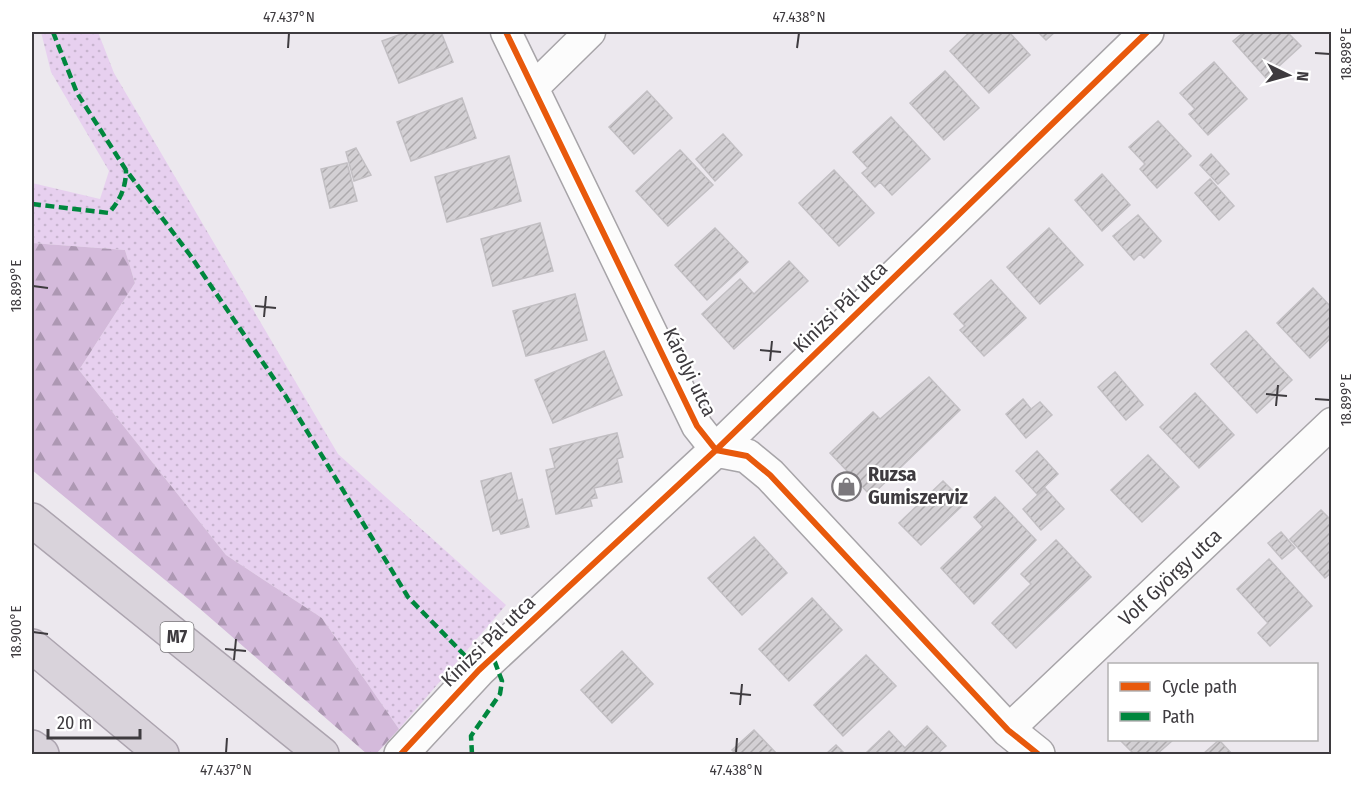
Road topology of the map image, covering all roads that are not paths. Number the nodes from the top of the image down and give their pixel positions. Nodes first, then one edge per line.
1 (506, 32) edge
2 (590, 32) edge
3 (1147, 32) edge
4 (533, 88) junction
5 (1332, 423) edge
6 (716, 450) junction
7 (32, 520) edge
8 (32, 646) edge
9 (1008, 730) junction
10 (32, 747) edge
11 (42, 754) edge
12 (162, 754) edge
13 (322, 754) edge
14 (401, 754) edge
15 (1038, 754) edge

1 - 4 street, Károlyi utca
2 - 4 street
3 - 6 street, Kinizsi Pál utca
4 - 6 street, Károlyi utca
5 - 9 street, Volf György utca
6 - 9 street
6 - 14 street, Kinizsi Pál utca
7 - 13 highway, M7
8 - 12 highway
9 - 15 street
10 - 11 highway

